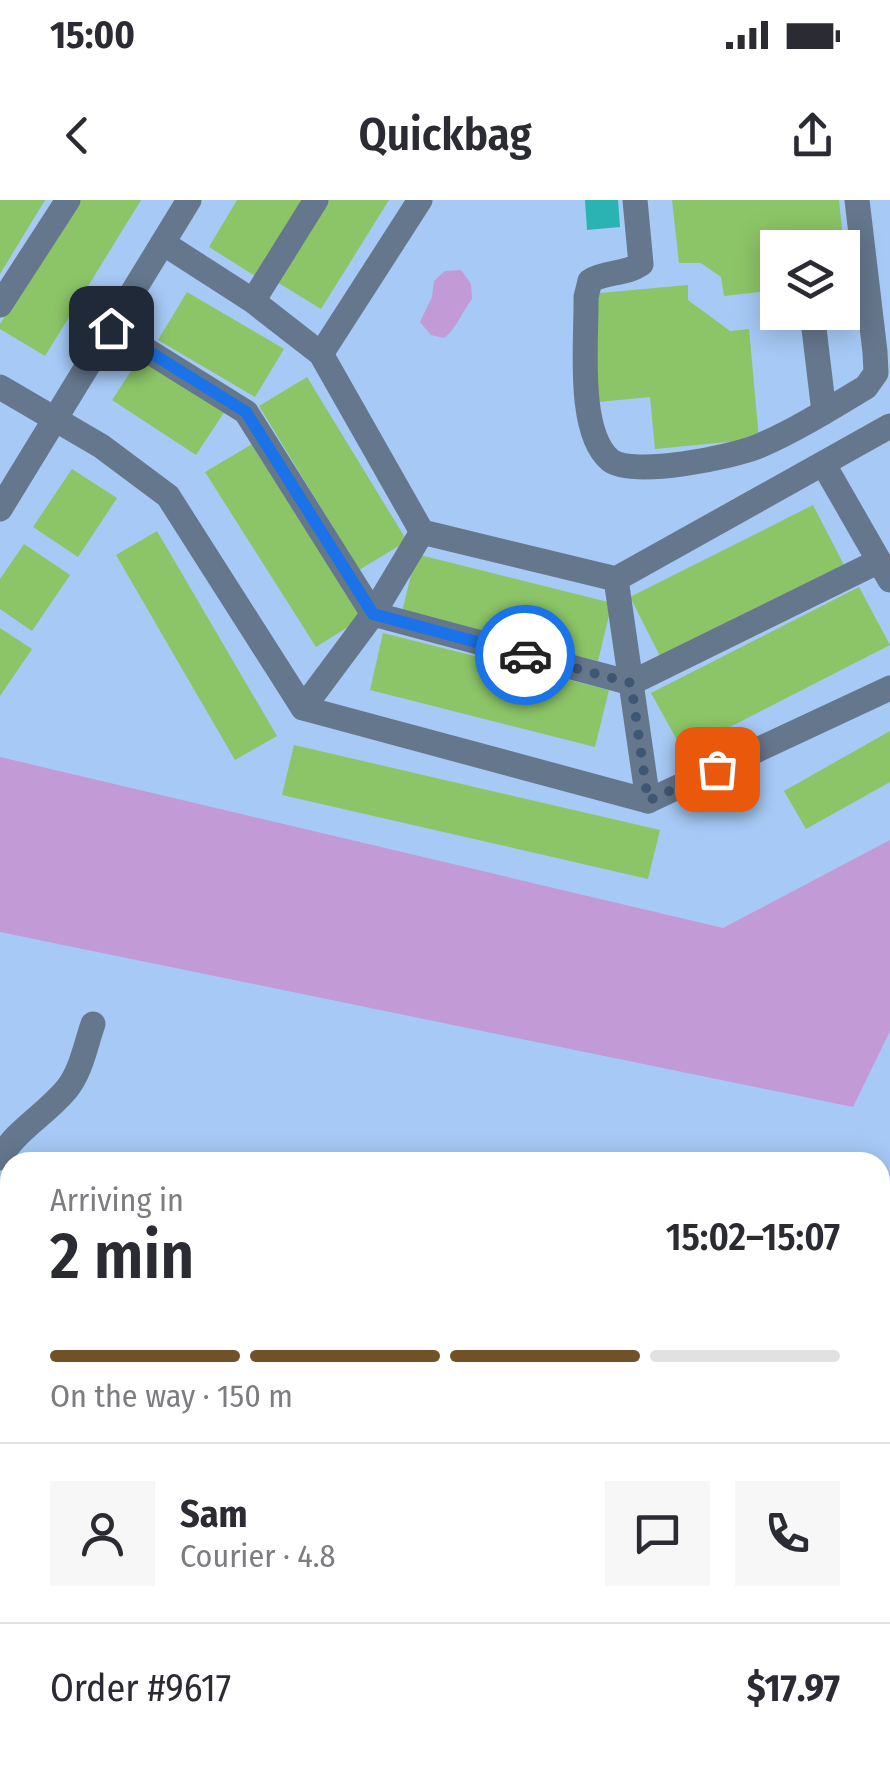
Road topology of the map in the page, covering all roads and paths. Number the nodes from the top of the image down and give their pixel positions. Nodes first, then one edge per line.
1 (68, 200) edge
2 (190, 200) edge
3 (316, 200) edge
4 (420, 200) edge
5 (636, 200) edge
6 (856, 200) edge
7 (163, 243) junction
8 (253, 301) junction
9 (0, 305) edge
10 (111, 328) junction
11 (814, 330) edge
12 (321, 354) junction
13 (0, 388) edge
14 (824, 412) junction
15 (54, 421) junction
16 (890, 426) edge
17 (824, 465) junction
18 (0, 510) edge
19 (422, 532) junction
20 (884, 570) edge
21 (616, 579) junction
22 (373, 614) junction
23 (631, 683) junction
24 (890, 688) edge
25 (303, 708) junction
26 (648, 801) junction
27 (93, 1024) dead end
28 (4, 1152) edge

1 - 9 street
2 - 7 street
3 - 8 street
4 - 12 street
5 - 14 street
6 - 14 street
7 - 8 street
7 - 10 street
8 - 12 street
10 - 15 street
10 - 22 street
11 - 14 street
12 - 19 street
13 - 15 street
15 - 18 street
15 - 25 street
16 - 17 street
17 - 20 street
17 - 21 street
19 - 21 street
19 - 22 street
20 - 23 street
21 - 23 street
22 - 23 street
22 - 25 street
23 - 26 street
24 - 26 street
25 - 26 street
27 - 28 street

